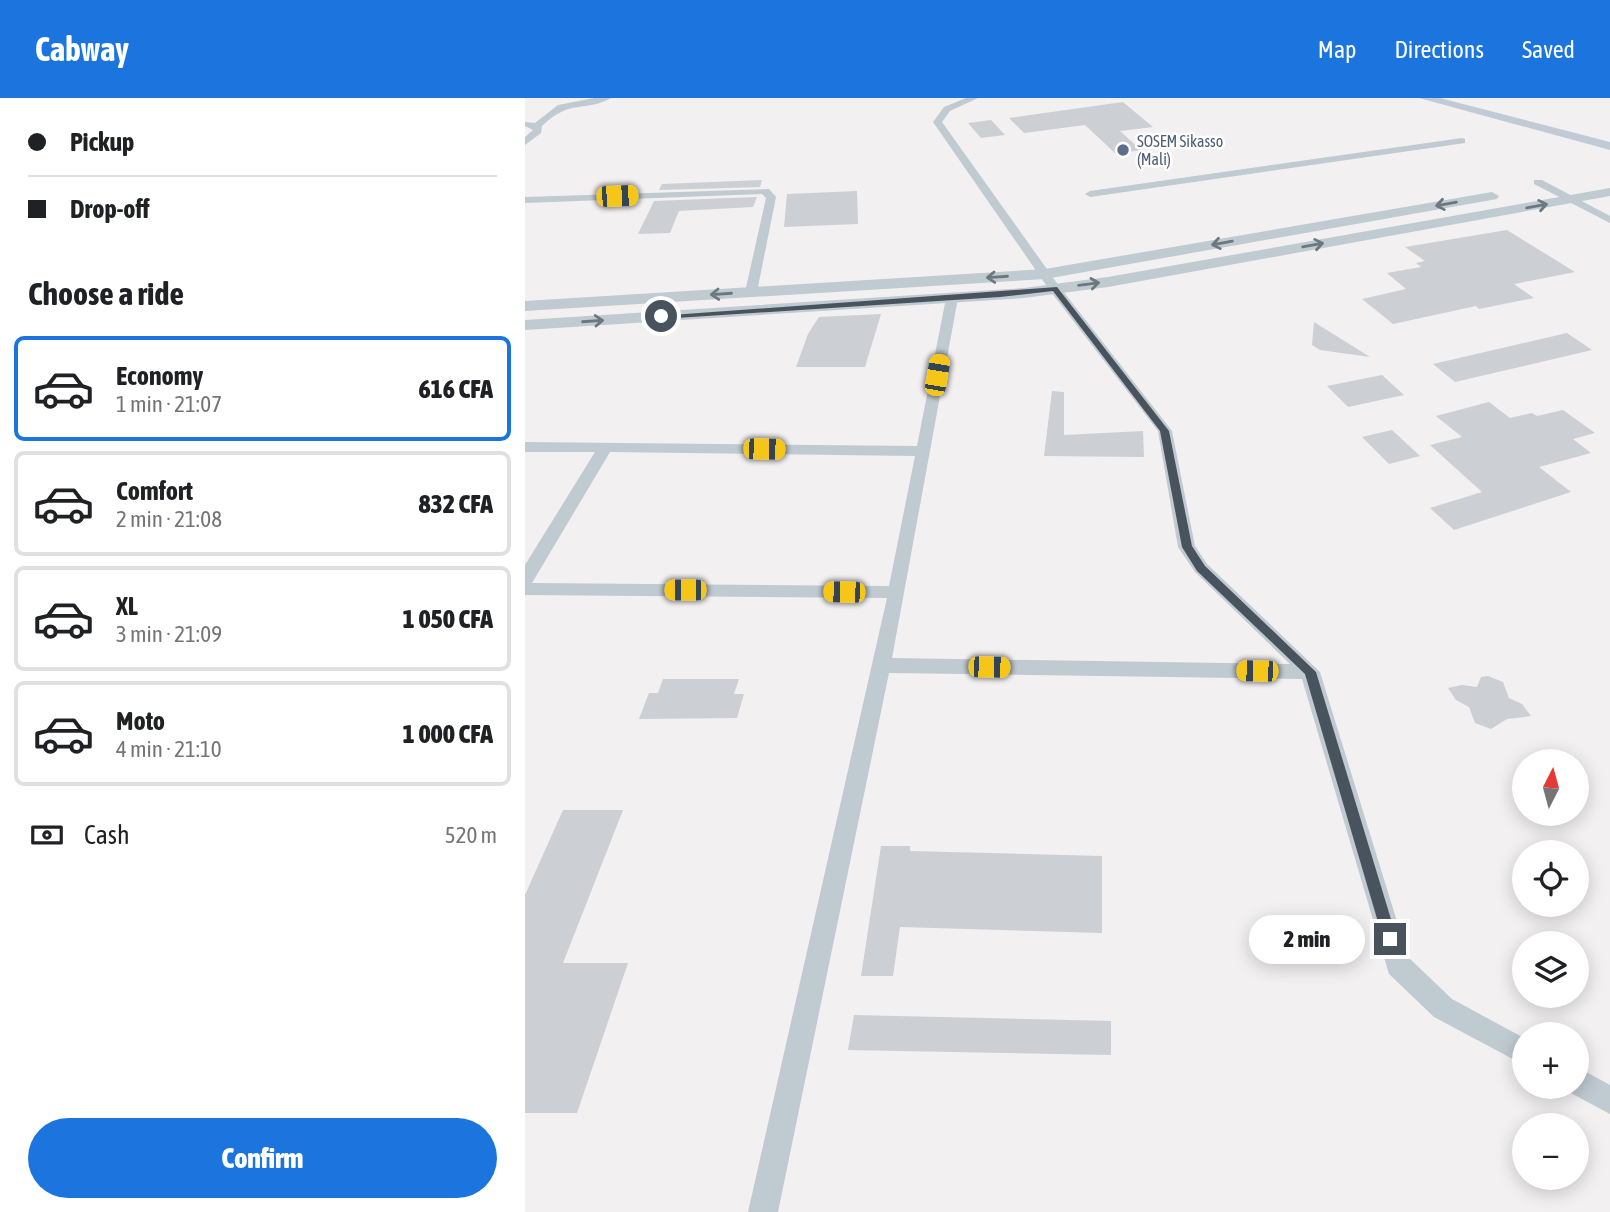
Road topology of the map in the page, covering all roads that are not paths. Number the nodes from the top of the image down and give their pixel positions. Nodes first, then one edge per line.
1 (607, 98) edge
2 (974, 98) edge
3 (1425, 98) edge
4 (525, 123) edge
5 (537, 126) junction
6 (1462, 141) dead end
7 (525, 142) edge
8 (1610, 146) edge
9 (1573, 182) dead end
10 (1543, 184) junction
11 (1610, 192) edge
12 (1090, 194) dead end
13 (1572, 199) junction
14 (525, 200) edge
15 (1610, 220) edge
16 (1050, 281) junction
17 (751, 292) junction
18 (951, 298) junction
19 (525, 306) edge
20 (525, 326) edge
21 (525, 447) edge
22 (605, 448) junction
23 (924, 451) junction
24 (525, 580) edge
25 (525, 589) edge
26 (897, 593) junction
27 (882, 665) junction
28 (1310, 672) junction
29 (1512, 1045) edge
30 (1589, 1088) edge
31 (1610, 1100) edge
32 (763, 1212) edge

1 - 5 street
2 - 16 street
3 - 8 main road
4 - 5 street
5 - 7 street
6 - 12 street
9 - 10 street
10 - 13 street
10 -> 16 street
11 - 13 street
13 - 15 street
16 -> 13 street
14 - 17 street
16 -> 17 street
16 - 18 street
16 - 28 street
17 -> 19 street
20 -> 18 street
18 - 23 street
21 - 22 street
22 - 23 street
22 - 24 street
23 - 26 street
25 - 26 street
26 - 27 street
27 - 28 street
27 - 32 street
28 - 29 street
30 - 31 street

